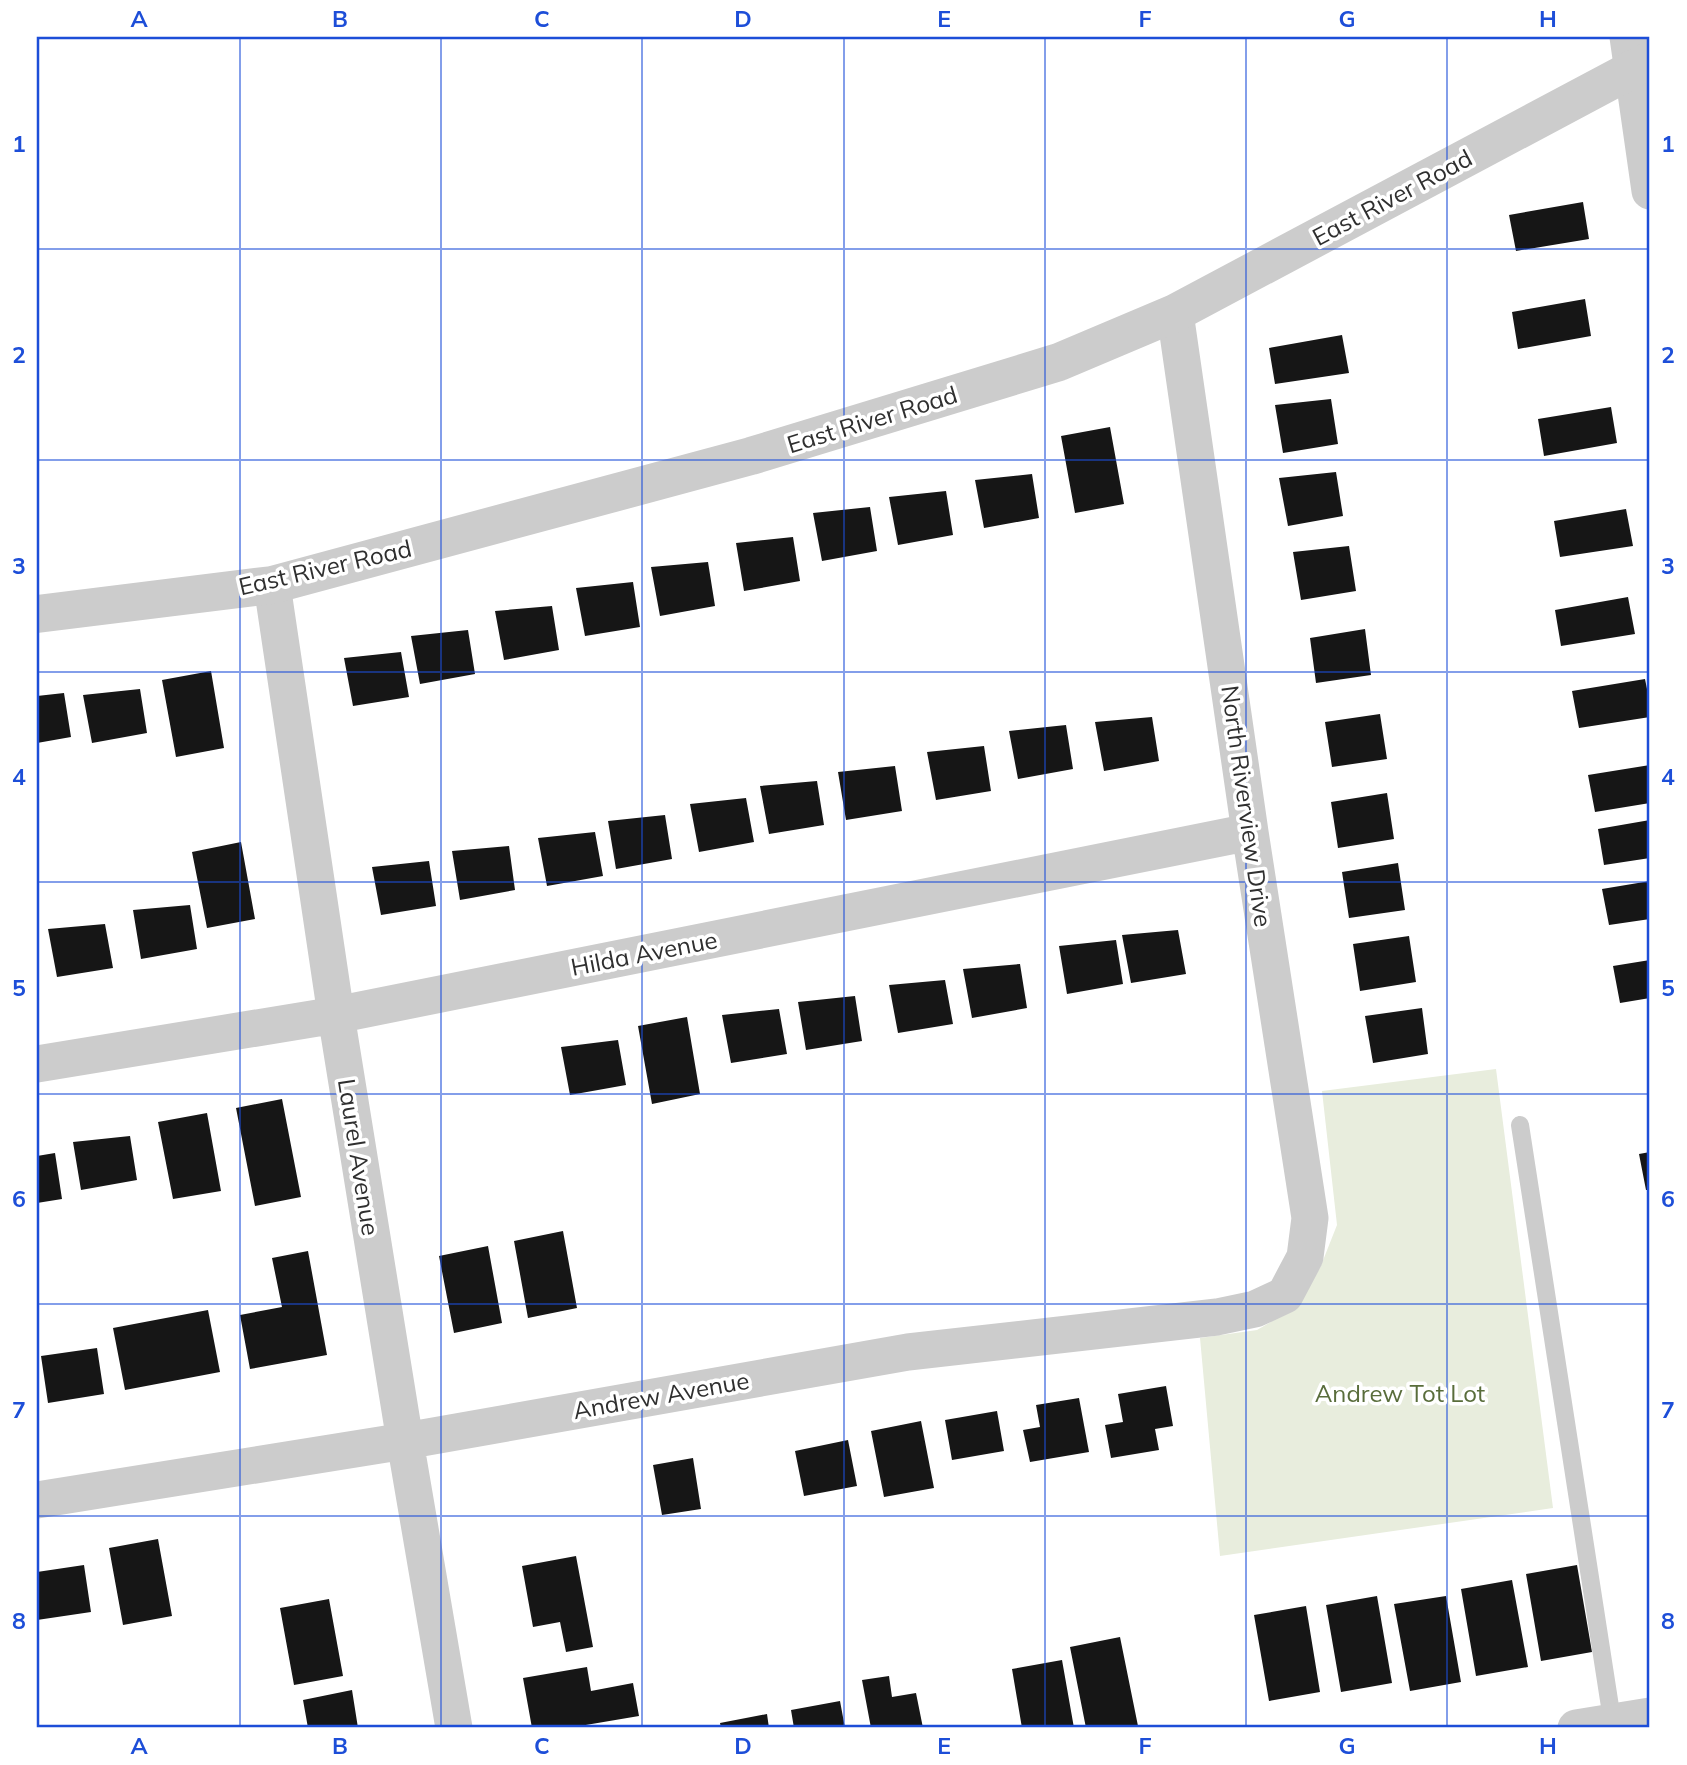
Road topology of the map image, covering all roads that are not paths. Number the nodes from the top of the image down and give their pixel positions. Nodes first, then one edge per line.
1 (1637, 55) edge
2 (1650, 191) edge
3 (1175, 313) junction
4 (272, 585) junction
5 (37, 614) edge
6 (1250, 832) junction
7 (335, 1015) junction
8 (37, 1064) edge
9 (1520, 1125) dead end
10 (1285, 1295) joint
11 (405, 1440) junction
12 (37, 1500) edge
13 (1650, 1716) edge
14 (1613, 1725) edge
15 (454, 1728) edge
16 (1576, 1728) edge

1 - 2 street
1 - 3 street, East River Road
3 - 4 street, East River Road
3 - 6 street, North Riverview Drive
4 - 5 street, East River Road
4 - 7 street, Laurel Avenue
6 - 7 street, Hilda Avenue
6 - 10 street, North Riverview Drive
7 - 8 street, Hilda Avenue
7 - 11 street, Laurel Avenue
9 - 14 lane
10 - 11 street, Andrew Avenue
11 - 12 street, Andrew Avenue
11 - 15 street, Laurel Avenue
13 - 14 street
14 - 16 street

